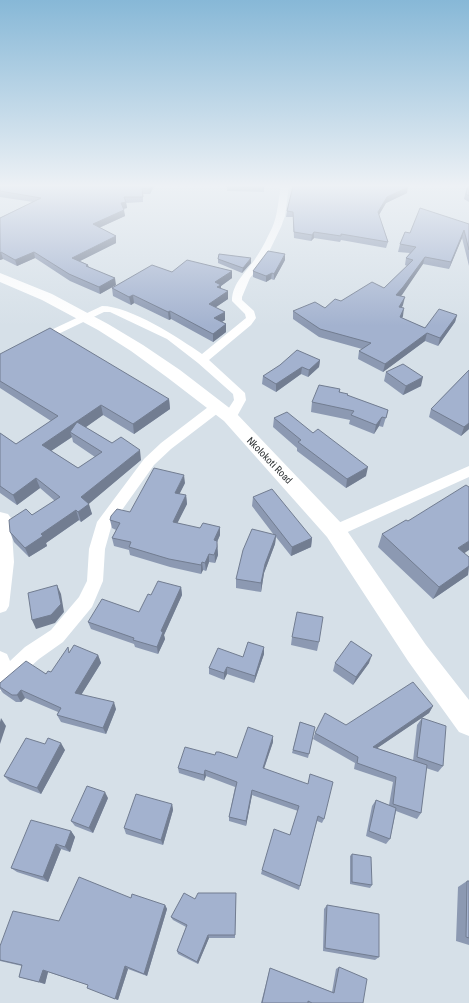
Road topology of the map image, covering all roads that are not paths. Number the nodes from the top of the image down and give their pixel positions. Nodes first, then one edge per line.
1 (274, 233) edge
2 (0, 277) edge
3 (86, 316) junction
4 (0, 358) edge
5 (202, 360) junction
6 (223, 412) junction
7 (469, 471) edge
8 (0, 518) edge
9 (335, 530) junction
10 (0, 606) edge
11 (2, 673) edge
12 (469, 722) edge

1 - 5 street
2 - 3 main road, Nkolokoti Road
3 - 4 street
3 - 5 street
3 - 6 main road, Nkolokoti Road
5 - 6 street
6 - 9 main road, Nkolokoti Road
6 - 11 street
7 - 9 street
8 - 10 street
9 - 12 main road, Nkolokoti Road

